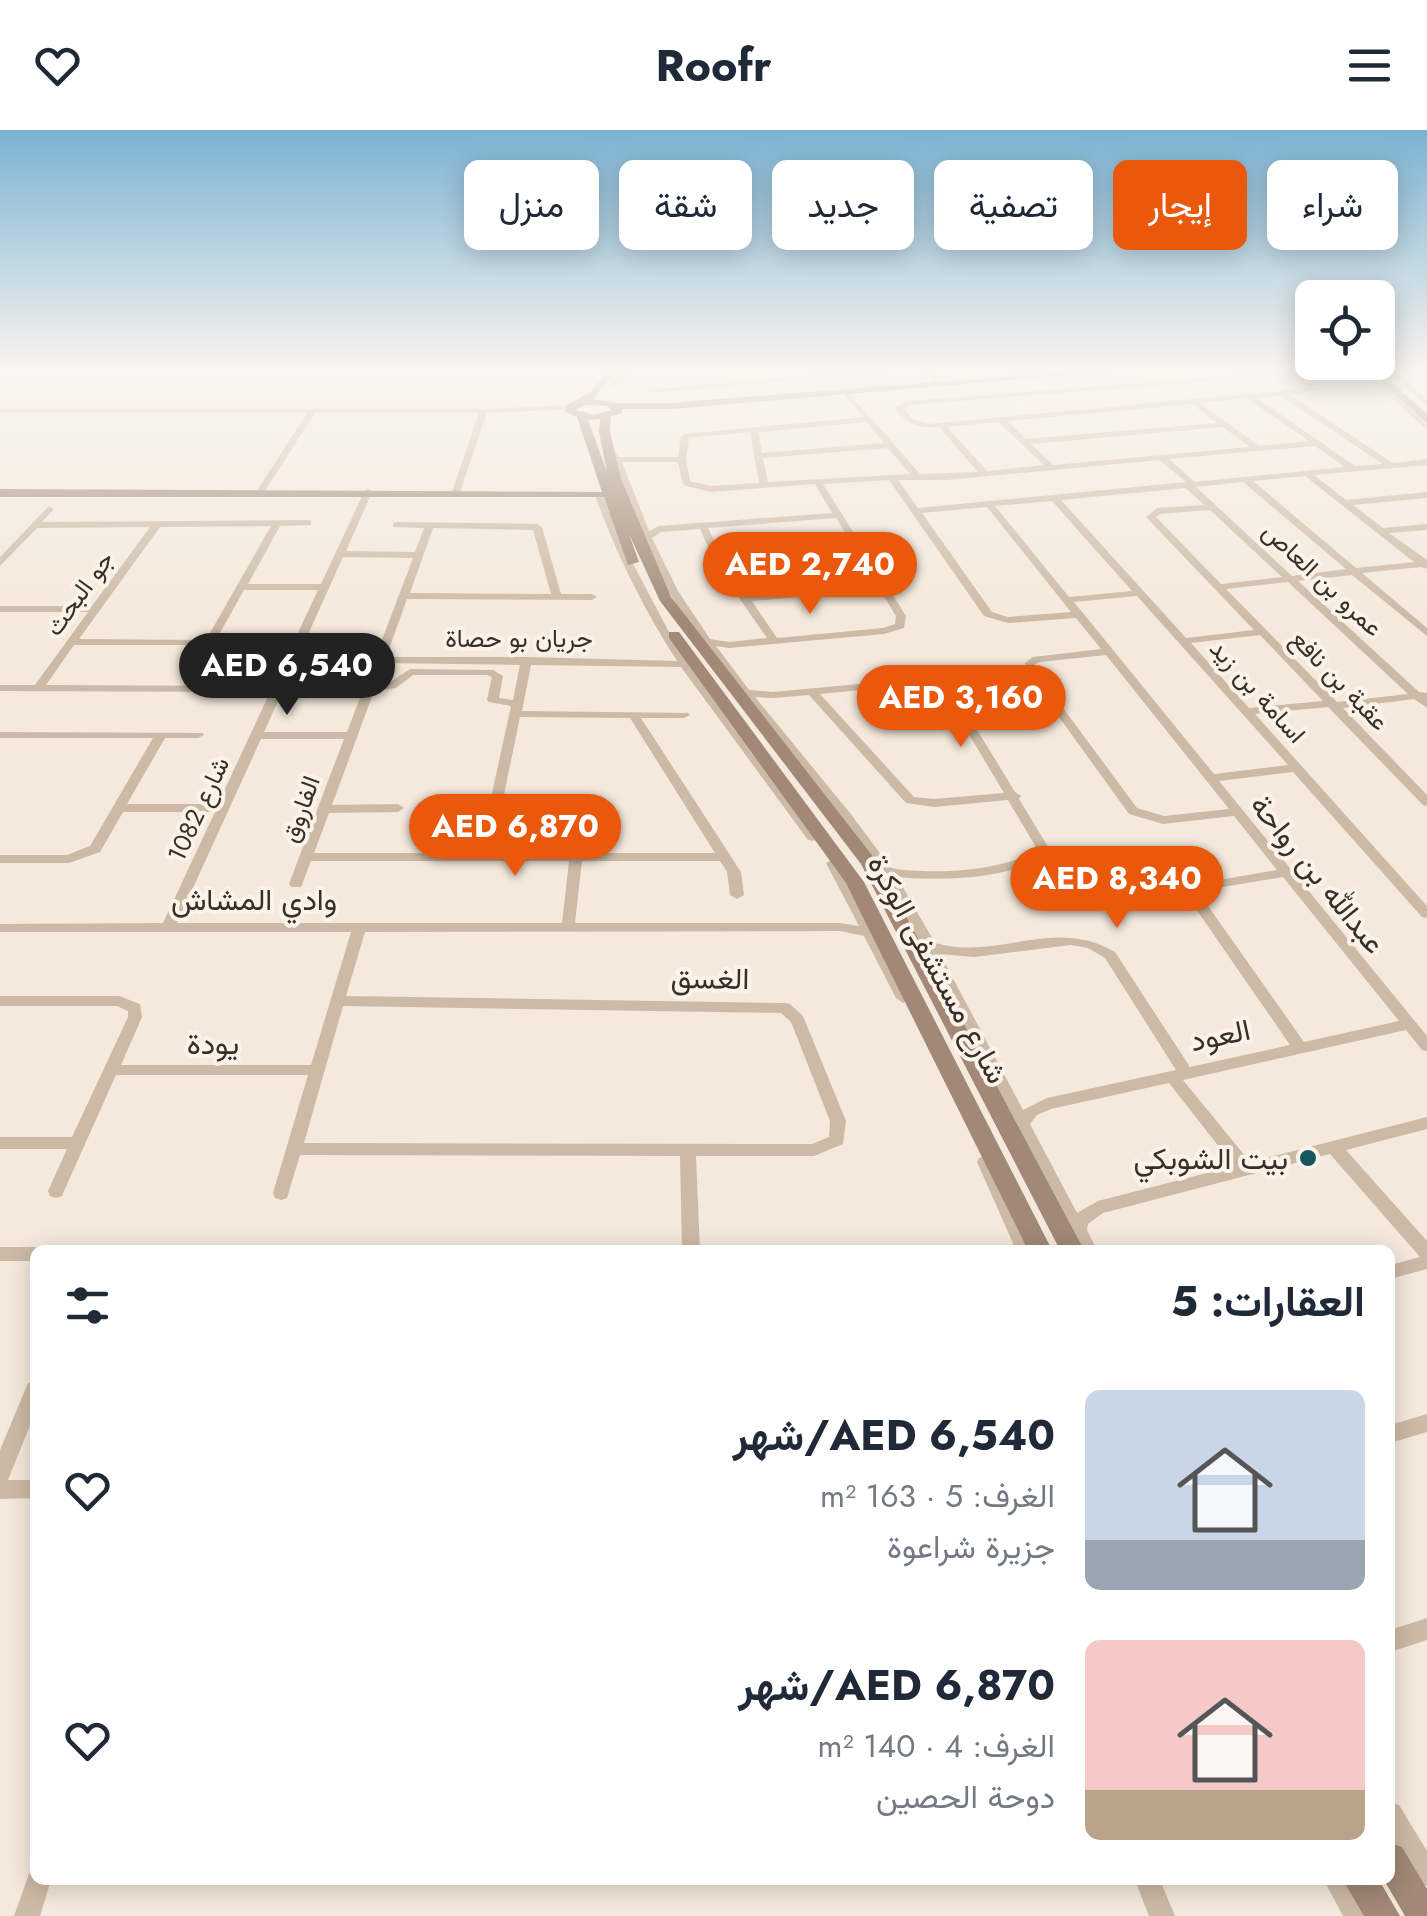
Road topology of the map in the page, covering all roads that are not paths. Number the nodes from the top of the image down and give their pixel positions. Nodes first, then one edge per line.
1 (285, 454) edge
2 (469, 454) edge
3 (593, 454) edge
4 (613, 454) edge
5 (683, 454) edge
6 (779, 454) edge
7 (898, 454) edge
8 (967, 454) edge
9 (1038, 454) edge
10 (1202, 454) edge
11 (1333, 454) edge
12 (1375, 454) edge
13 (759, 456) joint
14 (1163, 458) junction
15 (615, 460) junction
16 (682, 460) junction
17 (1427, 462) edge
18 (1392, 466) junction
19 (1052, 468) junction
20 (1355, 470) junction
21 (985, 474) junction
22 (1307, 474) junction
23 (892, 477) junction
24 (918, 478) junction
25 (1246, 480) junction
26 (818, 482) junction
27 (1191, 485) junction
28 (764, 486) junction
29 (260, 492) junction
30 (368, 492) junction
31 (456, 492) junction
32 (0, 493) edge
33 (602, 495) junction
34 (1427, 495) edge
35 (1055, 498) junction
36 (1344, 503) junction
37 (989, 504) junction
38 (1211, 507) junction
39 (49, 509) dead end
40 (916, 511) junction
41 (838, 514) junction
42 (308, 523) dead end
43 (156, 524) junction
44 (277, 524) junction
45 (34, 525) junction
46 (396, 525) dead end
47 (430, 525) junction
48 (703, 526) junction
49 (1427, 526) edge
50 (1380, 531) junction
51 (643, 534) junction
52 (860, 551) junction
53 (340, 554) junction
54 (419, 555) junction
55 (720, 563) junction
56 (0, 564) edge
57 (1426, 565) edge
58 (1354, 572) junction
59 (1290, 579) junction
60 (241, 587) junction
61 (325, 587) junction
62 (882, 587) junction
63 (1218, 587) junction
64 (1140, 593) junction
65 (404, 596) junction
66 (557, 597) junction
67 (592, 597) dead end
68 (744, 599) junction
69 (1067, 600) junction
70 (0, 609) edge
71 (95, 609) junction
72 (1078, 615) junction
73 (1262, 632) junction
74 (1427, 634) edge
75 (1183, 640) junction
76 (774, 641) junction
77 (71, 642) junction
78 (687, 642) junction
79 (209, 643) junction
80 (247, 643) dead end
81 (729, 645) junction
82 (1108, 652) junction
83 (716, 655) junction
84 (380, 660) junction
85 (526, 660) junction
86 (658, 661) junction
87 (684, 664) junction
88 (0, 688) edge
89 (38, 688) junction
90 (369, 688) junction
91 (278, 689) junction
92 (812, 692) junction
93 (748, 693) junction
94 (773, 696) junction
95 (1424, 698) edge
96 (1333, 704) junction
97 (760, 707) junction
98 (516, 709) junction
99 (1246, 712) junction
100 (633, 714) junction
101 (684, 715) dead end
102 (161, 734) junction
103 (198, 734) dead end
104 (0, 735) edge
105 (257, 735) junction
106 (351, 736) junction
107 (1296, 768) junction
108 (1210, 778) junction
109 (1015, 796) junction
110 (1427, 802) edge
111 (120, 808) junction
112 (223, 808) junction
113 (398, 808) dead end
114 (324, 809) junction
115 (1237, 812) junction
116 (306, 857) junction
117 (485, 857) junction
118 (576, 857) junction
119 (724, 857) junction
120 (0, 859) edge
121 (869, 863) junction
122 (887, 871) junction
123 (1286, 872) junction
124 (918, 876) junction
125 (296, 884) dead end
126 (737, 895) dead end
127 (898, 901) junction
128 (862, 905) junction
129 (1427, 914) edge
130 (168, 927) junction
131 (359, 927) junction
132 (568, 927) junction
133 (840, 927) junction
134 (0, 928) edge
135 (870, 932) junction
136 (928, 946) junction
137 (890, 950) junction
138 (968, 956) junction
139 (941, 971) junction
140 (337, 1001) junction
141 (0, 1002) edge
142 (1406, 1025) junction
143 (1299, 1046) junction
144 (1427, 1046) edge
145 (110, 1070) junction
146 (317, 1070) junction
147 (1178, 1073) junction
148 (1007, 1095) junction
149 (1048, 1104) junction
150 (1427, 1123) edge
151 (1021, 1124) junction
152 (0, 1143) edge
153 (77, 1143) junction
154 (1332, 1146) junction
155 (294, 1149) junction
156 (688, 1151) junction
157 (1245, 1168) junction
158 (1035, 1177) junction
159 (56, 1190) dead end
160 (282, 1193) dead end
161 (1062, 1198) junction
162 (1098, 1208) junction
163 (1078, 1230) junction
164 (1016, 1232) junction
165 (691, 1245) edge
166 (1010, 1245) edge
167 (1022, 1245) edge
168 (1038, 1245) edge
169 (1069, 1245) edge
170 (1086, 1245) edge
171 (0, 1254) edge
172 (30, 1254) edge
173 (1427, 1254) edge
174 (1427, 1262) edge
175 (1395, 1271) edge
176 (30, 1402) edge
177 (1427, 1423) edge
178 (1395, 1433) edge
179 (0, 1475) edge
180 (30, 1489) edge
181 (0, 1490) edge
182 (1427, 1629) edge
183 (1395, 1639) edge
184 (1395, 1822) edge
185 (1395, 1867) edge
186 (1427, 1874) edge
187 (37, 1885) edge
188 (1149, 1885) edge
189 (1339, 1885) edge
190 (1363, 1885) edge
191 (27, 1916) edge
192 (1162, 1916) edge
193 (1357, 1916) edge
194 (1382, 1916) edge
195 (1424, 1916) edge

1 - 29 street
2 - 31 street
3 - 33 street, شارع مستشفى الوكرة
4 - 15 street, شارع مستشفى الوكرة
5 - 16 street
6 - 13 street
7 - 24 street
8 - 21 street
9 - 19 street
10 - 14 street
11 - 20 street
12 - 18 street
13 - 28 street
14 - 19 street
14 - 27 street, عمرو بن العاص
15 - 16 street
15 - 51 street, شارع مستشفى الوكرة
16 - 28 street
17 - 18 street
18 - 20 street
19 - 21 street
20 - 22 street
21 - 24 street
22 - 25 street
22 - 36 street
23 - 24 street
23 - 26 street
23 - 40 street
25 - 27 street
25 - 58 street
26 - 28 street
26 - 41 street
27 - 35 street
27 - 38 street, عمرو بن العاص
29 - 30 street
29 - 32 street
30 - 31 street
30 - 53 street, شارع 1082
31 - 33 street
33 - 78 street, شارع مستشفى الوكرة
34 - 36 street
35 - 37 street
35 - 64 street, اسامة بن زيد
36 - 50 street
37 - 40 street
37 - 69 street, عبدالله بن رواحة
38 - 59 street, عمرو بن العاص
38 - 63 street, عقبة بن نافع
39 - 45 street
40 - 72 street
41 - 48 street
41 - 52 street
42 - 44 street
43 - 44 street
43 - 45 street
43 - 71 street, جو البحث
44 - 60 street
45 - 56 street
46 - 47 street
47 - 54 street, الفاروق
47 - 66 street
48 - 51 street
48 - 55 street
49 - 50 street
50 - 57 street
51 - 78 street, شارع مستشفى الوكرة
52 - 55 street
52 - 62 street
53 - 54 street
53 - 61 street, شارع 1082
54 - 65 street, الفاروق
55 - 68 street
57 - 58 street
58 - 59 street
58 - 74 street
59 - 63 street
59 - 95 street, عمرو بن العاص
60 - 61 street
60 - 79 street
61 - 91 street, شارع 1082
62 - 68 street
62 - 76 street
63 - 73 street, عقبة بن نافع
64 - 69 street
64 - 75 street, اسامة بن زيد
65 - 66 street
65 - 84 street, الفاروق
66 - 67 street
68 - 76 street
69 - 72 street, عبدالله بن رواحة
70 - 71 street
71 - 77 street, جو البحث
72 - 82 street, عبدالله بن رواحة
73 - 75 street, عقبة بن نافع
73 - 96 street, عقبة بن نافع
75 - 99 street, اسامة بن زيد
76 - 81 street
77 - 79 street
77 - 89 street, جو البحث
78 - 81 street
78 - 83 street, شارع مستشفى الوكرة
78 - 86 street
78 - 87 street, شارع مستشفى الوكرة
78 - 121 street, شارع مستشفى الوكرة
78 - 128 street, شارع مستشفى الوكرة
79 - 80 street
81 - 83 street
82 - 108 street, عبدالله بن رواحة
82 - 115 street
83 - 93 street, شارع مستشفى الوكرة
84 - 85 street, جريان بو حصاة
84 - 90 street, الفاروق
85 - 86 street, جريان بو حصاة
85 - 98 street
86 - 87 street, جريان بو حصاة
87 - 128 street, شارع مستشفى الوكرة
88 - 89 street
89 - 91 street
90 - 98 street
90 - 106 street, الفاروق
91 - 105 street, شارع 1082
92 - 94 street
92 - 109 street
92 - 109 street
93 - 94 street
93 - 97 street, شارع مستشفى الوكرة
94 - 97 street
95 - 96 street
96 - 99 street
96 - 110 street, عقبة بن نافع
97 - 122 street, شارع مستشفى الوكرة
98 - 100 street
98 - 117 street
99 - 107 street, اسامة بن زيد
100 - 101 street
100 - 119 street
102 - 103 street
102 - 104 street
102 - 111 street
105 - 106 street
105 - 112 street, شارع 1082
106 - 114 street, الفاروق
107 - 108 street, عبدالله بن رواحة
107 - 129 street, اسامة بن زيد
108 - 115 street, عبدالله بن رواحة
109 - 124 street
111 - 112 street
111 - 120 street
112 - 130 street, شارع 1082
113 - 114 street
114 - 116 street, الفاروق
115 - 123 street, عبدالله بن رواحة
116 - 117 street
116 - 125 street, الفاروق
117 - 118 street
118 - 119 street
118 - 132 street
119 - 126 street
121 - 122 street
121 - 127 street, شارع مستشفى الوكرة
122 - 124 street
122 - 127 street, شارع مستشفى الوكرة
123 - 142 street, عبدالله بن رواحة
123 - 143 street
124 - 127 street
127 - 136 street, شارع مستشفى الوكرة
127 - 158 street, شارع مستشفى الوكرة
128 - 133 street
128 - 135 street, شارع مستشفى الوكرة
128 - 137 street, شارع مستشفى الوكرة
130 - 131 street, وادي المشاش
130 - 134 street, وادي المشاش
131 - 132 street, وادي المشاش
131 - 140 street
132 - 133 street, وادي المشاش
133 - 135 street, وادي المشاش
135 - 137 street
135 - 164 street, شارع مستشفى الوكرة
136 - 138 street
136 - 139 street, شارع مستشفى الوكرة
137 - 168 street, شارع مستشفى الوكرة
138 - 139 street
138 - 147 street
139 - 148 street, شارع مستشفى الوكرة
140 - 146 street
140 - 156 street, الغسق
141 - 145 street
142 - 143 street, العود
142 - 144 street, عبدالله بن رواحة
143 - 147 street, العود
145 - 146 street, يودة
145 - 153 street
146 - 155 street
147 - 149 street, العود
147 - 157 street
148 - 149 street, العود
148 - 151 street, شارع مستشفى الوكرة
149 - 151 street, العود
150 - 154 street
151 - 161 street, شارع مستشفى الوكرة
152 - 153 street
153 - 159 street
154 - 157 street
154 - 173 street
155 - 156 street, الغسق
155 - 160 street
156 - 165 street
157 - 162 street
158 - 161 street
158 - 169 street, شارع مستشفى الوكرة
161 - 162 street
161 - 163 street, شارع مستشفى الوكرة
162 - 163 street
163 - 170 street, شارع مستشفى الوكرة
164 - 166 street
164 - 167 street, شارع مستشفى الوكرة
171 - 172 street
174 - 175 street
176 - 179 street
177 - 178 street
180 - 181 street
182 - 183 street
184 - 186 street
185 - 195 street
187 - 191 street
188 - 192 street
189 - 193 street
190 - 194 street

